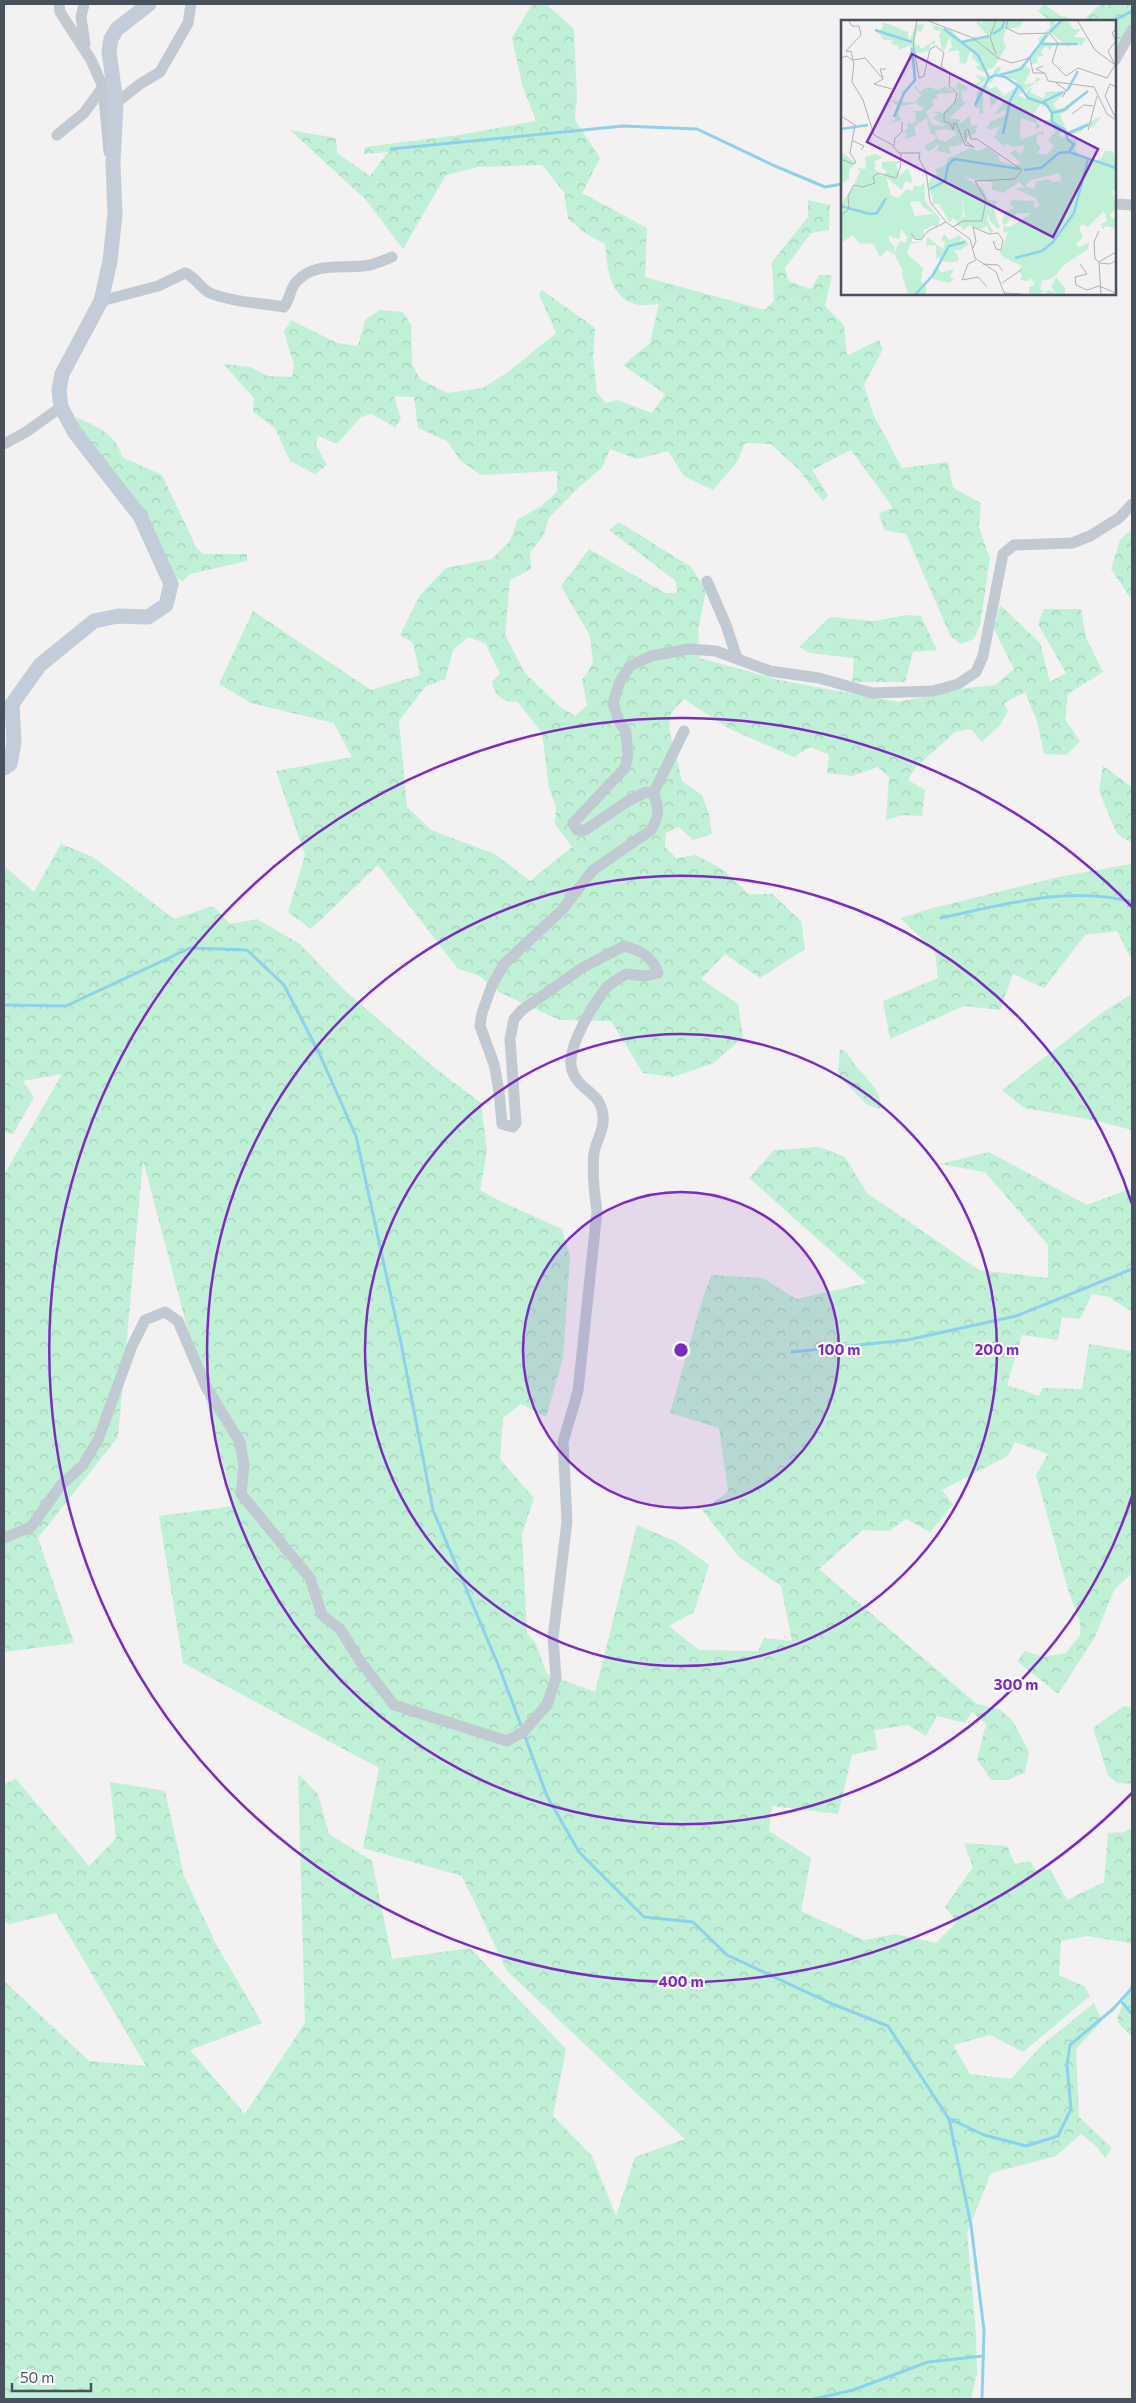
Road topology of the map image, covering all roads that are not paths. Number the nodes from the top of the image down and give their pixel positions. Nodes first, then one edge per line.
1 (59, 4) edge
2 (84, 4) edge
3 (149, 4) edge
4 (191, 4) edge
5 (1132, 30) edge
6 (1116, 58) edge
7 (91, 60) junction
8 (103, 87) junction
9 (116, 103) junction
10 (57, 134) dead end
11 (113, 163) junction
12 (1116, 204) edge
13 (1132, 205) edge
14 (392, 257) dead end
15 (101, 301) junction
16 (61, 407) junction
17 (4, 444) edge
18 (1132, 504) edge
19 (707, 581) dead end
20 (737, 658) junction
21 (684, 731) dead end
22 (4, 768) edge
23 (653, 794) junction
24 (4, 1538) edge

1 - 7 street
2 - 7 street
3 - 9 main road
4 - 9 street
5 - 6 street
7 - 8 street
8 - 10 street
8 - 11 street
9 - 11 main road
11 - 15 main road
12 - 13 street
14 - 15 street
15 - 16 main road
16 - 17 street
16 - 22 main road
18 - 20 street
19 - 20 street
20 - 23 street
21 - 23 street
23 - 24 street

